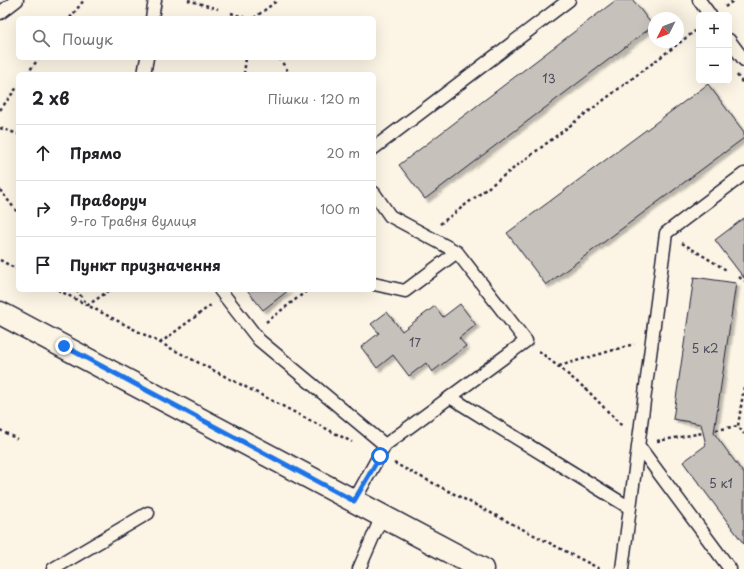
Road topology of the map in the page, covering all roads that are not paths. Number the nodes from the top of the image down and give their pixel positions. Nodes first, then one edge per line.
1 (17, 0) edge
2 (155, 0) edge
3 (569, 0) edge
4 (699, 0) edge
5 (708, 12) edge
6 (0, 13) edge
7 (152, 16) edge
8 (732, 44) edge
9 (147, 60) edge
10 (744, 60) edge
11 (144, 72) edge
12 (376, 146) edge
13 (744, 174) edge
14 (376, 196) edge
15 (458, 252) junction
16 (376, 284) edge
17 (222, 293) edge
18 (0, 313) edge
19 (450, 397) junction
20 (385, 444) junction
21 (638, 445) junction
22 (354, 501) junction
23 (630, 508) junction
24 (148, 513) dead end
25 (382, 516) junction
26 (53, 569) edge
27 (359, 569) edge
28 (482, 569) edge
29 (622, 569) edge
30 (730, 569) edge

1 - 6 lane
2 - 7 lane
3 - 12 lane
4 - 5 lane
8 - 10 lane
9 - 11 lane
13 - 21 lane
14 - 15 lane
15 - 16 lane
15 - 19 lane
17 - 20 lane
18 - 22 street
19 - 20 lane
19 - 23 lane
20 - 22 lane
21 - 23 lane
21 - 30 lane
22 - 25 street
23 - 29 lane
24 - 26 lane
25 - 27 lane
25 - 28 street

